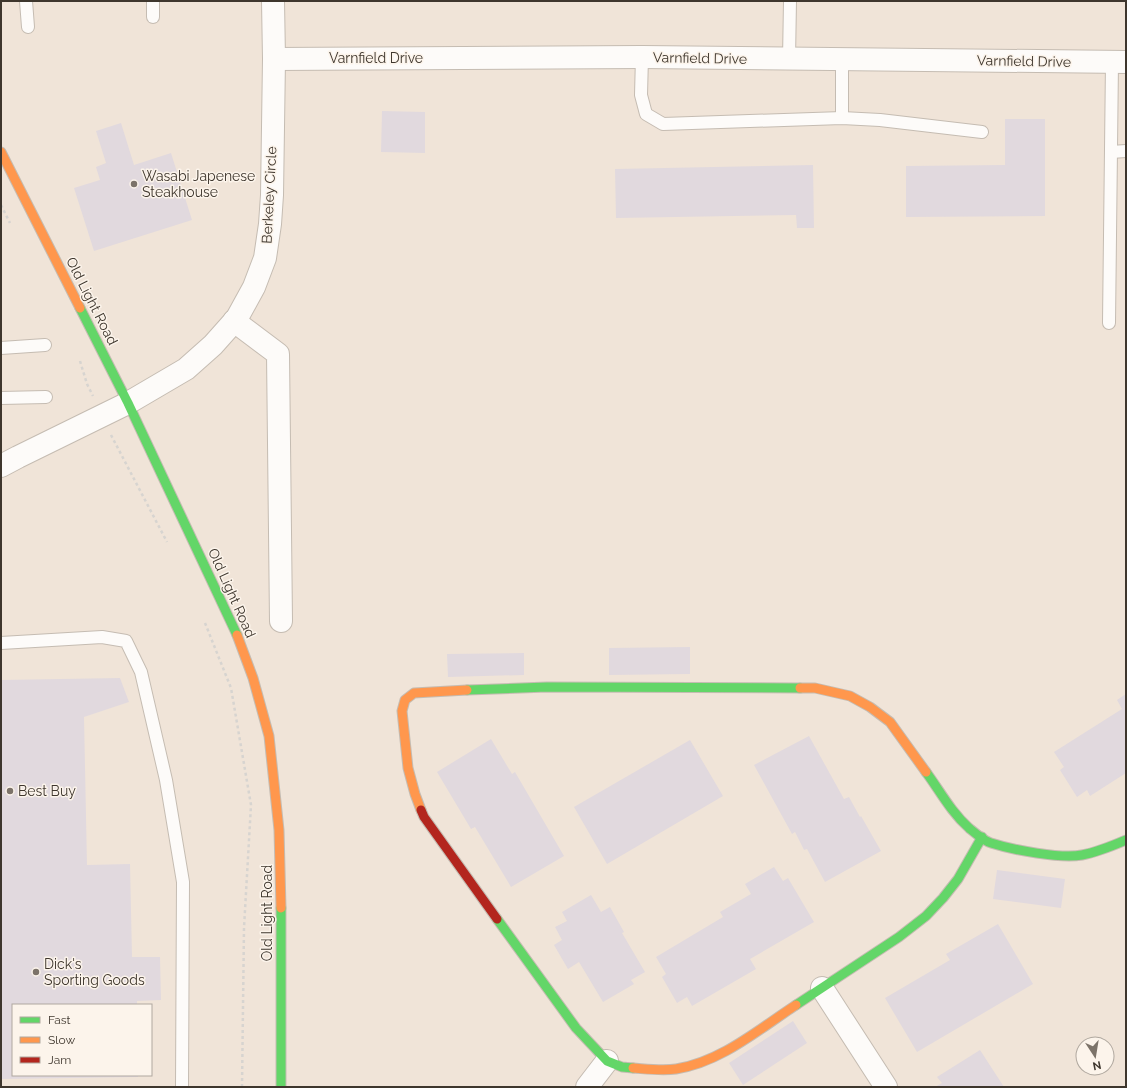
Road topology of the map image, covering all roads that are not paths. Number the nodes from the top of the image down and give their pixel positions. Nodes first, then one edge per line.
1 (26, 1) edge
2 (153, 1) edge
3 (273, 1) edge
4 (790, 1) edge
5 (154, 17) dead end
6 (28, 27) dead end
7 (642, 57) junction
8 (274, 59) junction
9 (789, 59) junction
10 (842, 59) junction
11 (1119, 62) edge
12 (842, 118) junction
13 (982, 132) dead end
14 (1126, 151) edge
15 (1, 152) edge
16 (1111, 152) junction
17 (234, 321) junction
18 (1108, 323) dead end
19 (45, 345) dead end
20 (1, 348) edge
21 (46, 397) dead end
22 (1, 398) edge
23 (128, 403) junction
24 (1, 466) edge
25 (281, 621) dead end
26 (1, 643) edge
27 (982, 837) junction
28 (1126, 840) edge
29 (822, 988) junction
30 (608, 1061) junction
31 (182, 1087) edge
32 (281, 1087) edge
33 (587, 1087) edge
34 (608, 1087) edge
35 (886, 1087) edge

1 - 6 lane
2 - 5 lane
3 - 8 street, Berkeley Circle
4 - 9 lane
7 - 8 street, Varnfield Drive
7 - 9 street, Varnfield Drive
7 - 12 lane
8 - 17 street, Berkeley Circle
9 - 10 street, Varnfield Drive
10 - 11 street, Varnfield Drive
10 - 12 lane
11 - 16 lane
12 - 13 lane
14 - 16 lane
15 - 23 street, Old Light Road
16 - 18 lane
17 - 23 street, Berkeley Circle
17 - 25 street
19 - 20 lane
21 - 22 lane
23 - 24 street, Berkeley Circle
23 - 32 street, Old Light Road
26 - 31 lane
27 - 28 street
27 - 29 street
27 - 30 street
29 - 30 street
29 - 35 street
30 - 33 street
30 - 34 street

